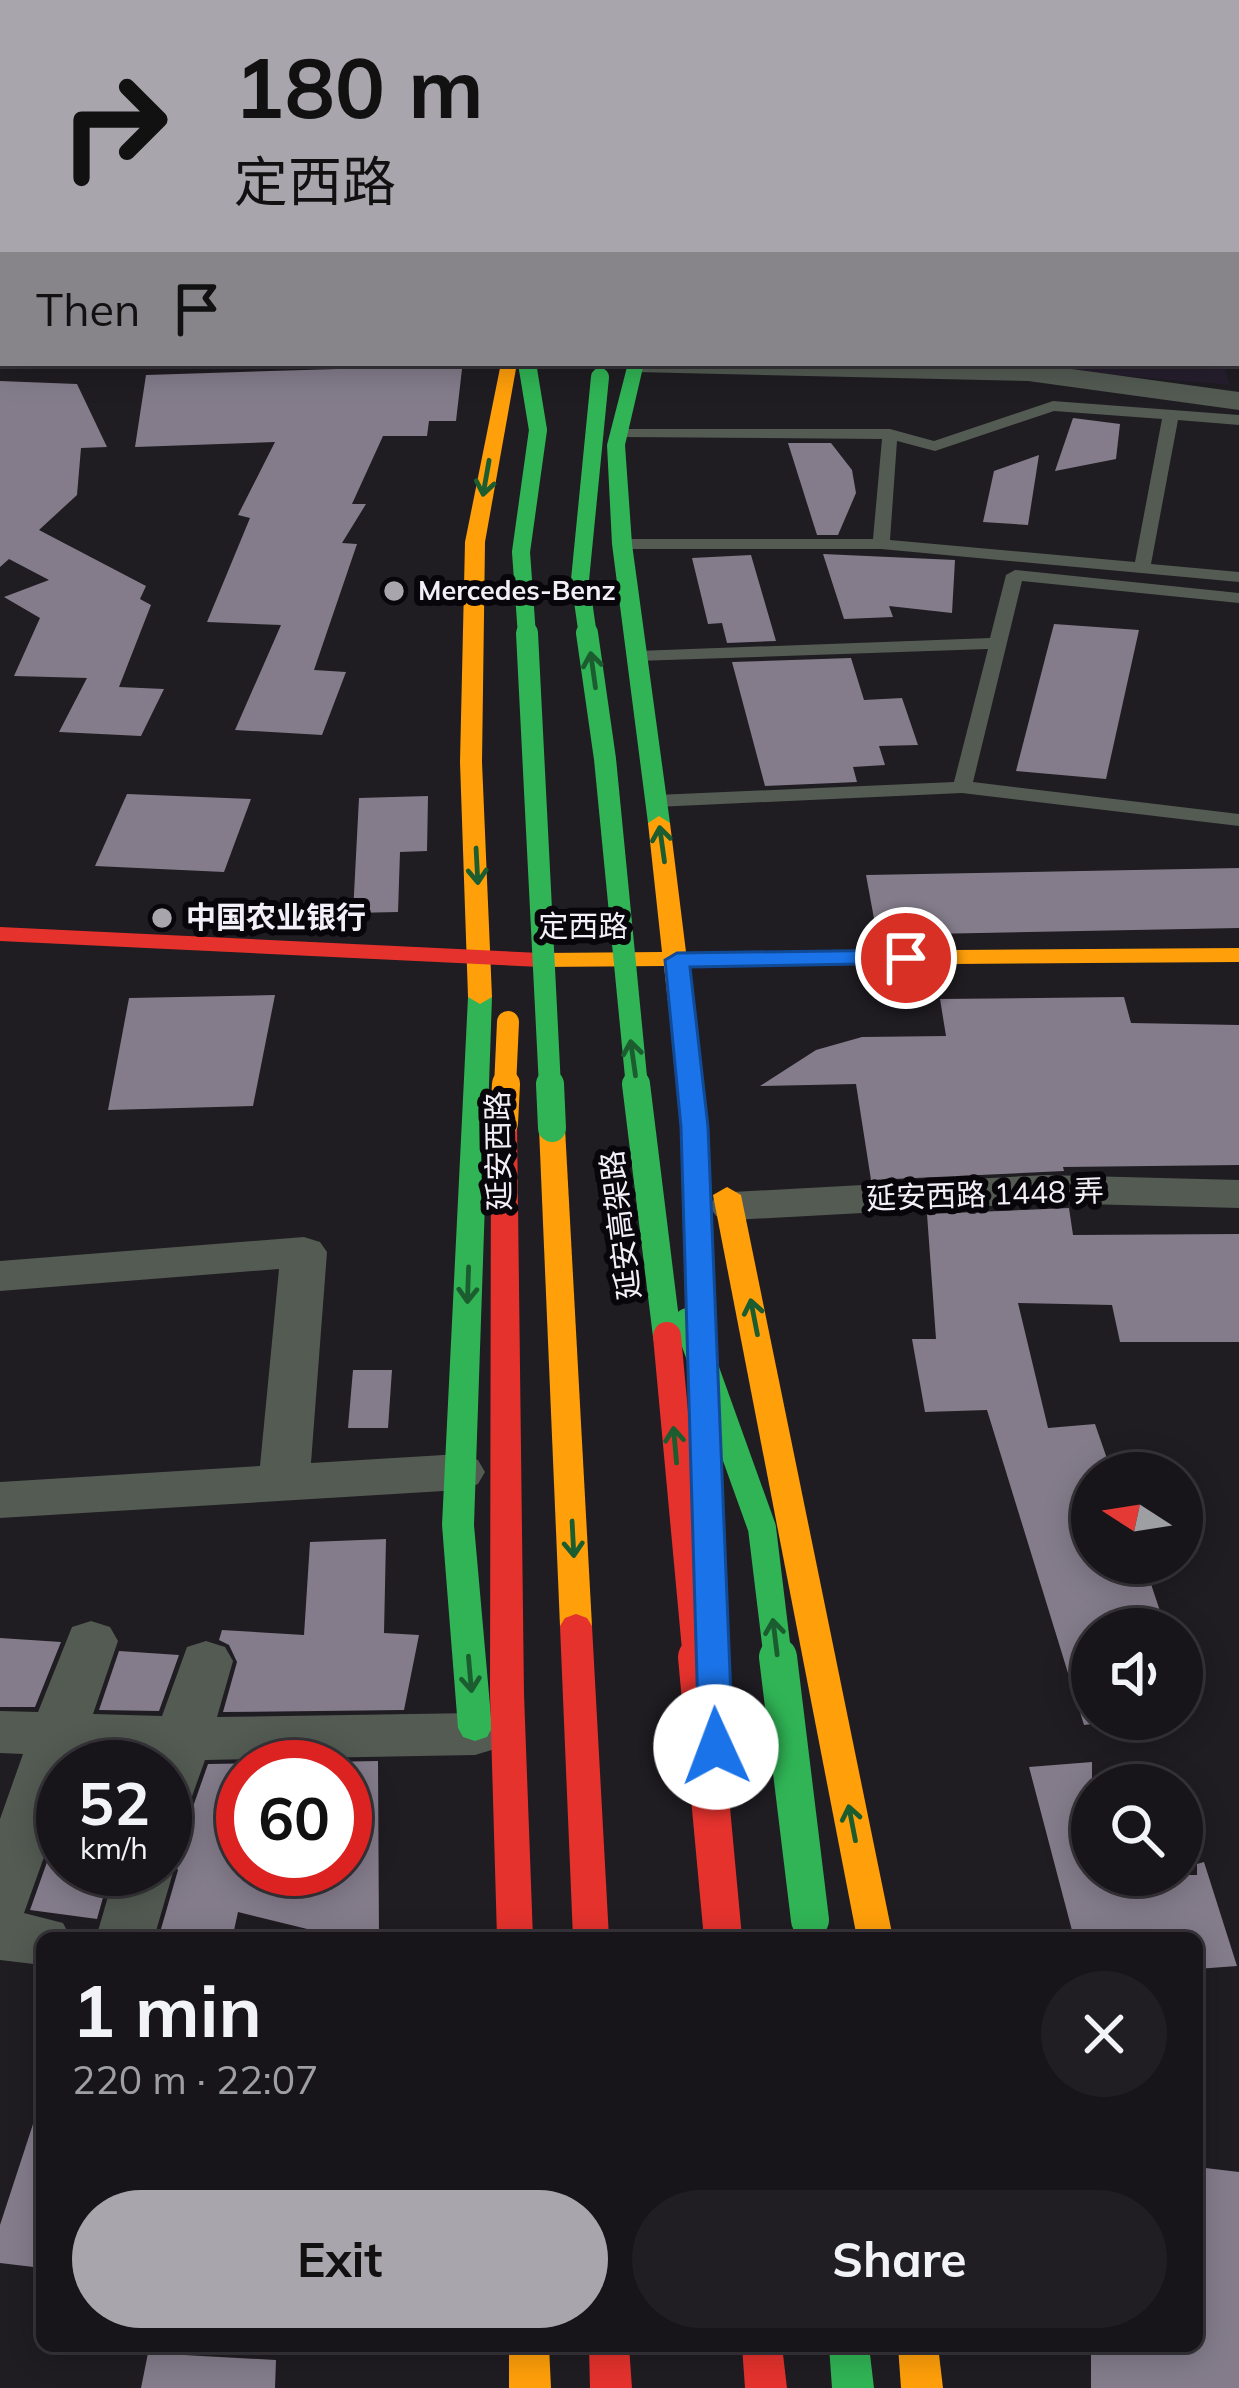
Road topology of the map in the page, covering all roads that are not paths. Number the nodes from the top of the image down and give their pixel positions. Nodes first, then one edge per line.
1 (508, 366) edge
2 (527, 366) edge
3 (542, 366) edge
4 (553, 366) edge
5 (604, 366) edge
6 (636, 366) edge
7 (734, 366) edge
8 (1239, 401) edge
9 (1171, 415) junction
10 (1239, 421) edge
11 (538, 430) junction
12 (622, 432) junction
13 (890, 434) junction
14 (622, 544) junction
15 (881, 544) junction
16 (1142, 568) junction
17 (1239, 577) edge
18 (531, 592) junction
19 (1239, 598) edge
20 (996, 643) junction
21 (637, 656) junction
22 (475, 660) junction
23 (962, 787) junction
24 (539, 799) junction
25 (656, 800) junction
26 (1239, 820) edge
27 (0, 934) edge
28 (1239, 955) edge
29 (482, 958) junction
30 (677, 960) junction
31 (516, 981) junction
32 (694, 1127) junction
33 (1239, 1194) edge
34 (732, 1206) junction
35 (658, 1240) junction
36 (0, 1276) edge
37 (535, 1373) dead end
38 (460, 1472) junction
39 (284, 1483) junction
40 (0, 1500) edge
41 (91, 1641) dead end
42 (206, 1661) dead end
43 (536, 1702) dead end
44 (486, 1728) junction
45 (0, 1732) edge
46 (61, 1734) junction
47 (183, 1738) junction
48 (484, 1847) dead end
49 (138, 1896) edge
50 (0, 1902) edge
51 (128, 1931) dead end
52 (491, 1932) edge
53 (514, 1932) edge
54 (535, 1932) edge
55 (591, 1932) edge
56 (722, 1932) edge
57 (723, 1932) edge
58 (811, 1932) edge
59 (874, 1932) edge
60 (0, 1935) edge
61 (36, 1939) edge
62 (528, 2352) edge
63 (609, 2352) edge
64 (759, 2352) edge
65 (850, 2352) edge
66 (919, 2352) edge
67 (530, 2388) edge
68 (611, 2388) edge
69 (762, 2388) edge
70 (853, 2388) edge
71 (922, 2388) edge

1 -> 22 main road
2 - 11 main road, bridge
3 - 18 main road, 延安西路
4 - 11 main road, 延安高架路
35 -> 5 main road, 延安高架路, bridge
6 - 12 main road
7 - 8 street
9 - 10 lane
9 - 13 lane
9 - 16 lane
11 - 24 main road, 延安高架路, bridge
12 - 13 lane
12 - 14 main road
13 - 15 lane
14 - 15 lane
14 - 21 main road
15 - 16 lane
16 - 17 lane
18 - 22 main road
18 - 31 main road, 延安西路
19 - 20 lane
20 - 21 lane
20 - 23 lane
21 - 25 main road
22 -> 29 main road
23 - 25 lane
23 - 26 lane
24 - 31 main road, bridge
24 -> 55 main road, 延安高架路, bridge
30 -> 25 main road
27 - 29 main road, 定西路
28 - 30 main road, 定西路
29 - 31 main road, 定西路
29 -> 38 main road
30 - 31 main road, 定西路
30 - 32 main road
31 - 37 main road, 延安西路
31 - 44 main road, bridge
32 - 34 main road
32 - 57 main road
33 - 34 street, 延安西路 1448 弄
59 -> 34 main road
56 -> 35 main road, 延安高架路, bridge
58 -> 35 main road, bridge
36 - 39 street
38 - 39 street
38 -> 44 main road
39 - 40 street
41 - 46 street
42 - 47 street
43 - 54 main road
44 - 47 street
44 - 53 main road
45 - 46 street
46 - 47 street
46 - 50 street
48 - 52 main road
49 - 51 street
60 - 61 street
62 - 67 main road
63 - 68 main road
64 - 69 main road
65 - 70 main road
66 - 71 main road

